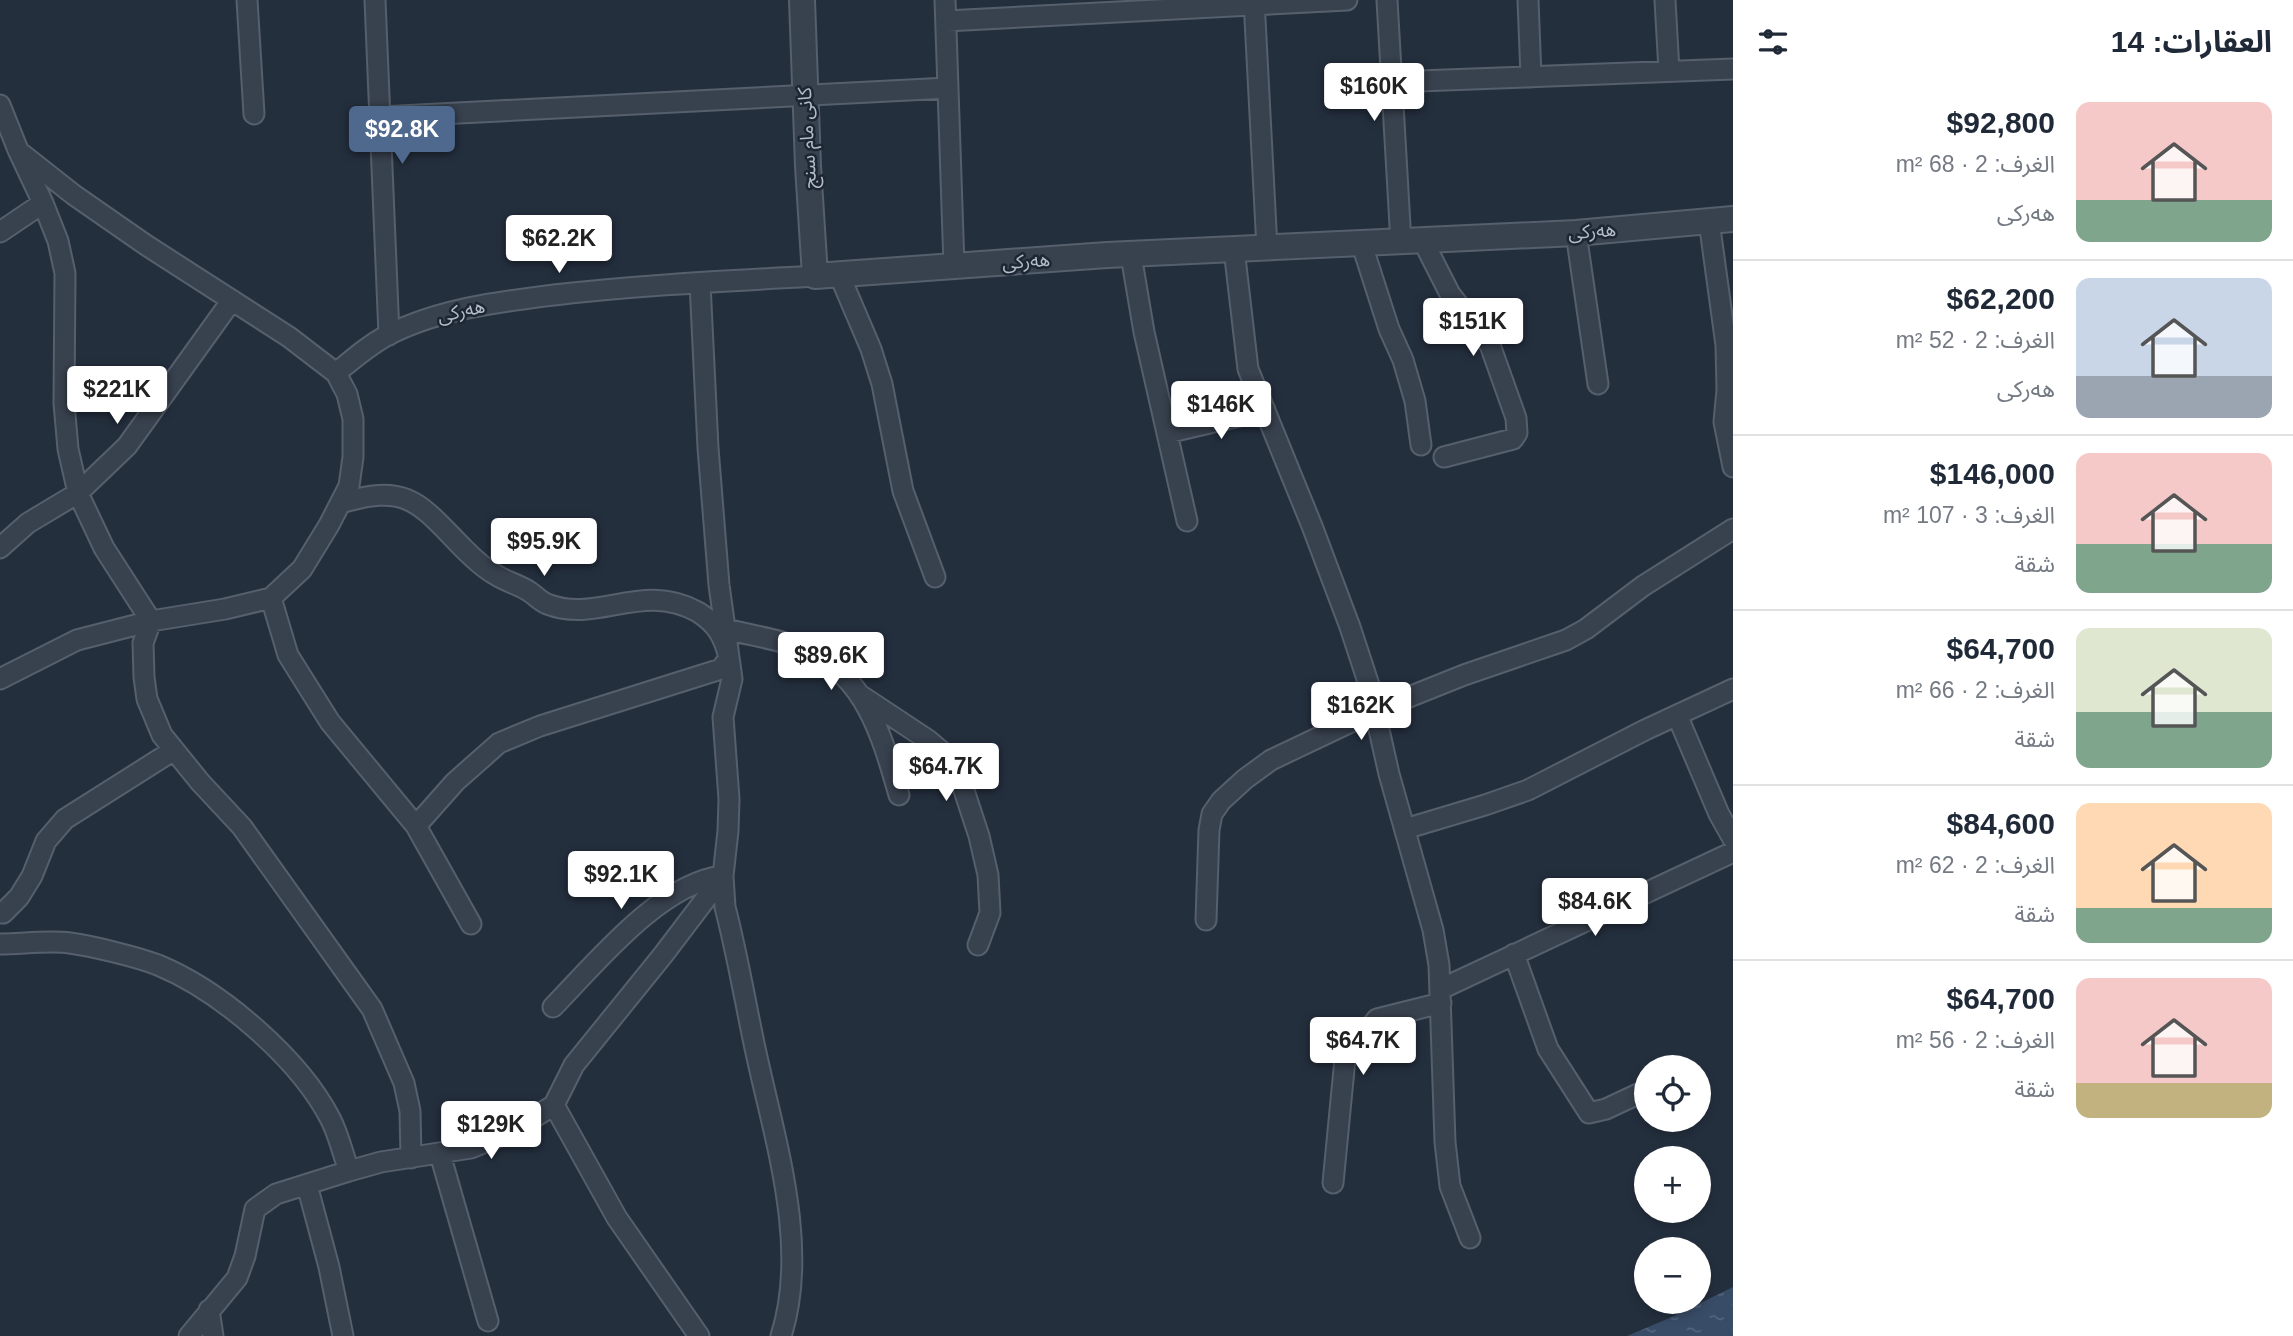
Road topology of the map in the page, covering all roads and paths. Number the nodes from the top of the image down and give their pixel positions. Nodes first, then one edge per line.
1 (247, 0) edge
2 (375, 0) edge
3 (802, 0) edge
4 (945, 0) edge
5 (1347, 0) edge
6 (1387, 0) edge
7 (1528, 0) edge
8 (1665, 0) edge
9 (1254, 2) edge
10 (946, 21) junction
11 (1733, 69) edge
12 (1669, 71) junction
13 (1531, 76) junction
14 (1392, 82) junction
15 (948, 88) junction
16 (804, 95) junction
17 (1, 110) edge
18 (254, 114) dead end
19 (380, 117) junction
20 (18, 150) junction
21 (43, 203) junction
22 (1721, 220) edge
23 (0, 232) edge
24 (1576, 233) junction
25 (1412, 242) junction
26 (1362, 245) junction
27 (1267, 248) junction
28 (1234, 249) junction
29 (1130, 255) junction
30 (954, 266) junction
31 (827, 275) junction
32 (700, 283) junction
33 (232, 300) junction
34 (389, 335) junction
35 (336, 373) junction
36 (1598, 384) dead end
37 (1265, 410) junction
38 (1167, 433) junction
39 (1421, 445) dead end
40 (1444, 457) dead end
41 (1733, 467) edge
42 (78, 492) junction
43 (341, 503) junction
44 (1187, 521) dead end
45 (1733, 529) edge
46 (0, 548) edge
47 (935, 577) dead end
48 (271, 598) junction
49 (151, 621) junction
50 (726, 629) junction
51 (729, 658) junction
52 (0, 679) edge
53 (1733, 689) edge
54 (860, 695) junction
55 (1374, 711) junction
56 (1677, 715) junction
57 (174, 750) junction
58 (899, 795) dead end
59 (416, 826) junction
60 (1405, 829) junction
61 (1733, 839) edge
62 (1733, 852) edge
63 (723, 876) junction
64 (0, 913) edge
65 (1206, 920) dead end
66 (471, 924) dead end
67 (0, 944) edge
68 (978, 945) dead end
69 (1514, 954) junction
70 (1441, 996) junction
71 (553, 1007) dead end
72 (1634, 1096) edge
73 (554, 1105) junction
74 (440, 1154) junction
75 (411, 1158) junction
76 (349, 1171) junction
77 (1333, 1183) dead end
78 (307, 1185) junction
79 (1470, 1238) dead end
80 (209, 1310) junction
81 (488, 1321) dead end
82 (189, 1336) edge
83 (213, 1336) edge
84 (343, 1336) edge
85 (699, 1336) edge
86 (781, 1336) edge

1 - 18 street
2 - 19 street
3 - 16 street, کانی مام سنج
4 - 10 street
5 - 9 street
6 - 14 street
7 - 13 street
8 - 12 street
9 - 10 street
9 - 27 street
10 - 15 street
11 - 12 street
12 - 13 street
13 - 14 street
14 - 25 street
15 - 16 street
15 - 30 street
16 - 19 street
16 - 31 street, کانی مام سنج
17 - 20 street
19 - 34 street
20 - 21 street
20 - 33 street
21 - 23 street
21 - 42 street
22 - 24 street, هەرکی
22 - 41 street
24 - 25 street, هەرکی
24 - 36 street
25 - 26 street, هەرکی
25 - 40 street
26 - 27 street, هەرکی
26 - 39 street
27 - 28 street, هەرکی
28 - 29 street, هەرکی
28 - 37 street
29 - 30 street, هەرکی
29 - 38 street
30 - 31 street, هەرکی
31 - 32 street, هەرکی
31 - 47 street
32 - 34 street, هەرکی
32 - 50 street
33 - 35 street
33 - 42 street
34 - 35 street, هەرکی
35 - 43 street
37 - 38 street
37 - 55 street
38 - 44 street
42 - 46 street
42 - 49 street
43 - 48 street
43 - 51 street
45 - 55 street
48 - 49 street
48 - 59 street
49 - 52 street
49 - 57 street
50 - 51 street
50 - 54 street
51 - 59 street
51 - 63 street
53 - 56 street
54 - 58 street
54 - 68 street
55 - 60 street
55 - 65 street
56 - 60 street
56 - 61 street
57 - 64 street
57 - 75 street
59 - 66 street
60 - 70 street
62 - 69 street
63 - 71 street
63 - 73 street
63 - 86 street
67 - 76 street
69 - 70 street
69 - 72 street
70 - 77 street
70 - 79 street
73 - 74 street
73 - 85 street
74 - 75 street
74 - 81 street
75 - 76 street
76 - 78 street
78 - 80 street
78 - 84 street
80 - 82 street
80 - 83 street

